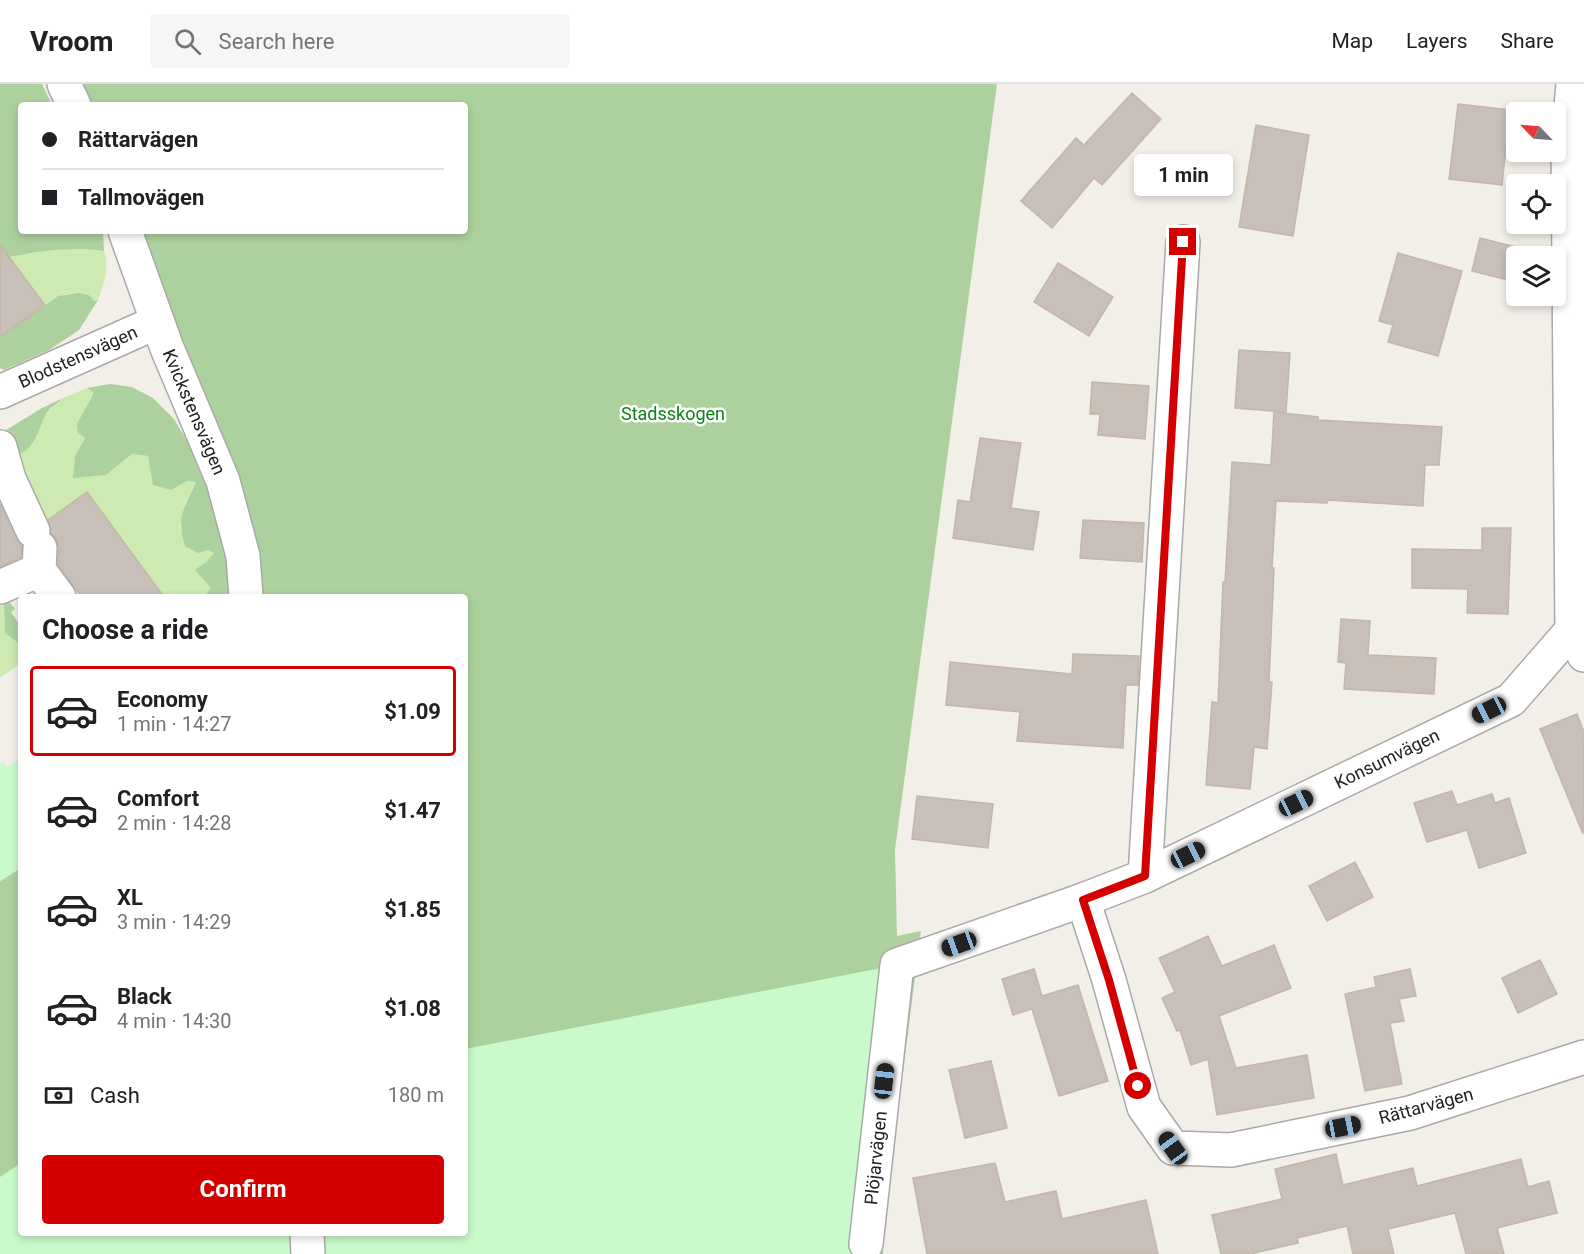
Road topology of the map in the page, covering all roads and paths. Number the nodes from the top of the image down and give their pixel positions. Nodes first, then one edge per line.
1 (64, 84) edge
2 (1573, 84) edge
3 (73, 102) edge
4 (1576, 142) edge
5 (126, 234) edge
6 (1183, 242) dead end
7 (157, 322) junction
8 (0, 392) edge
9 (0, 447) edge
10 (38, 550) junction
11 (0, 587) edge
12 (58, 594) edge
13 (246, 594) edge
14 (1580, 636) edge
15 (1145, 876) junction
16 (1083, 900) junction
17 (897, 965) joint
18 (1584, 1057) edge
19 (307, 1236) edge
20 (866, 1244) dead end
21 (308, 1254) edge

1 - 3 street
2 - 4 street
4 - 14 street
5 - 7 street, Kvickstensvägen
6 - 15 street
7 - 8 street, Blodstensvägen
7 - 13 street, Kvickstensvägen
9 - 10 street
10 - 11 street
10 - 12 street
14 - 15 street, Konsumvägen
15 - 16 street, Konsumvägen
16 - 17 street, Konsumvägen
16 - 18 street, Rättarvägen
17 - 20 street, Plöjarvägen
19 - 21 street

